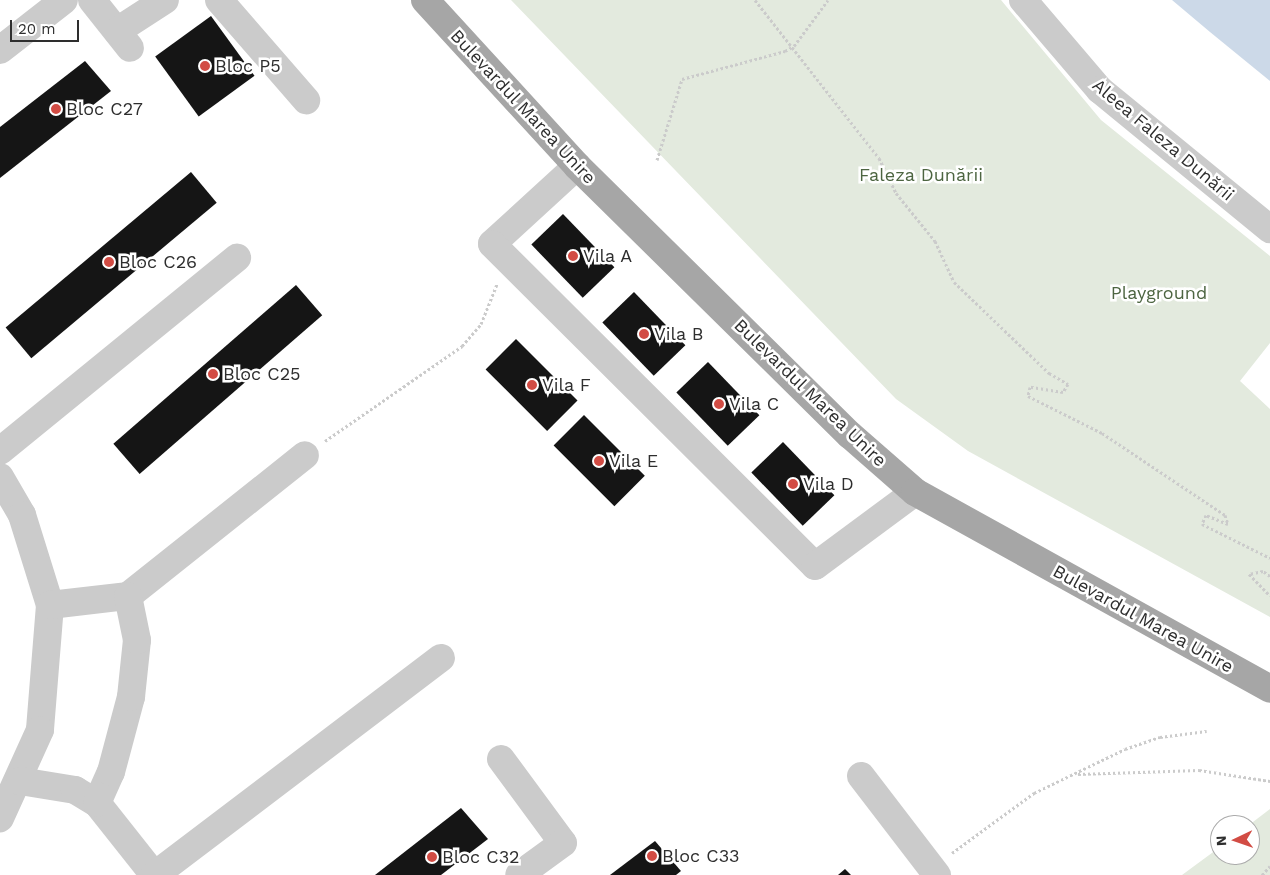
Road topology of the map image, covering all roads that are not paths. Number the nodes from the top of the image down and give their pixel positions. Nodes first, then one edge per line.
1 (64, 0) edge
2 (92, 0) edge
3 (165, 0) edge
4 (219, 0) edge
5 (425, 0) edge
6 (1023, 0) edge
7 (0, 50) edge
8 (306, 100) dead end
9 (577, 166) junction
10 (1270, 229) edge
11 (237, 258) dead end
12 (0, 451) edge
13 (305, 455) road end
14 (0, 477) edge
15 (915, 492) junction
16 (128, 596) junction
17 (50, 605) junction
18 (441, 658) dead end
19 (1270, 689) edge
20 (501, 758) dead end
21 (861, 776) dead end
22 (20, 781) junction
23 (97, 803) junction
24 (0, 818) edge
25 (935, 871) edge
26 (155, 875) edge
27 (519, 875) edge

1 - 7 street
2 - 3 street
4 - 8 street
5 - 9 main road, Bulevardul Marea Unire
6 - 10 street, Aleea Faleza Dunării
9 - 15 main road, Bulevardul Marea Unire
9 - 15 street
11 - 12 street
13 - 16 street
14 - 17 street
15 - 19 main road, Bulevardul Marea Unire
16 - 17 street
16 - 23 street
17 - 22 street
18 - 26 street
20 - 27 street
21 - 25 street
22 - 23 street
22 - 24 street
23 - 26 street

